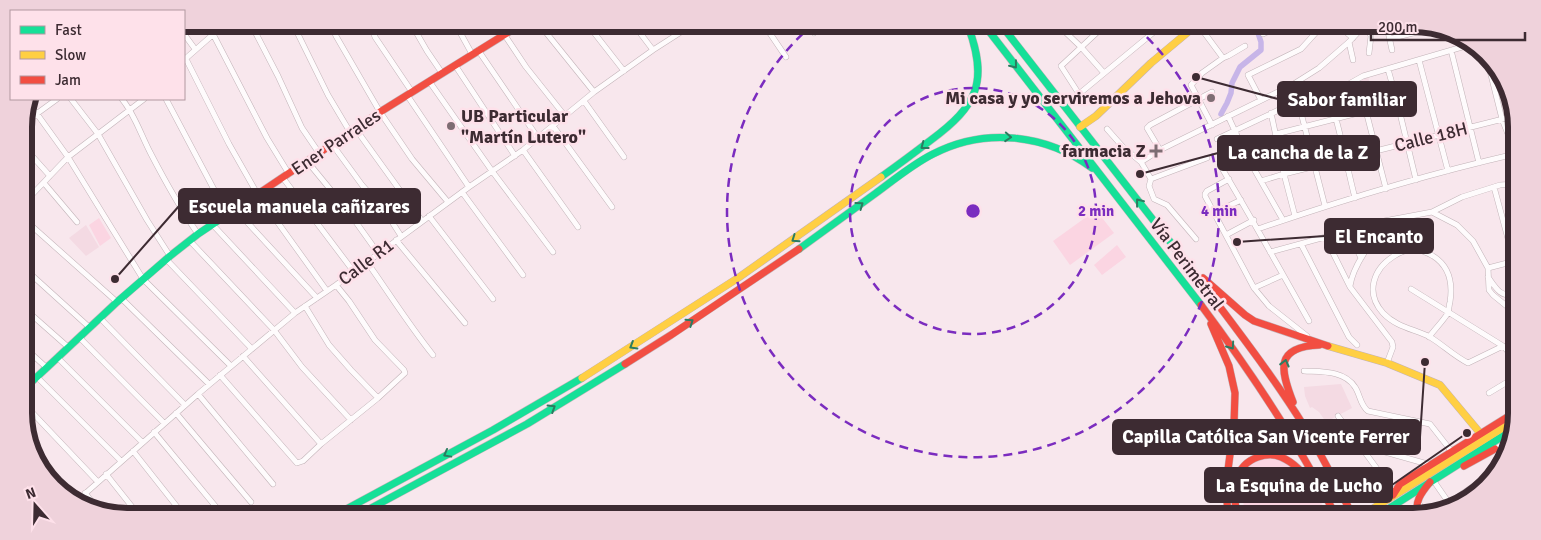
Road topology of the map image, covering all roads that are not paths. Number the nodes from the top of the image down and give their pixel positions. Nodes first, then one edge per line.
1 (769, 32) edge
2 (971, 32) edge
3 (990, 32) edge
4 (1007, 32) edge
5 (1066, 32) edge
6 (1097, 32) edge
7 (1154, 32) edge
8 (1180, 32) edge
9 (1188, 32) edge
10 (1204, 32) edge
11 (1267, 32) edge
12 (1316, 32) edge
13 (1344, 32) edge
14 (1360, 32) edge
15 (1368, 32) edge
16 (1388, 32) edge
17 (1416, 32) edge
18 (255, 33) edge
19 (297, 33) edge
20 (335, 33) edge
21 (374, 33) edge
22 (417, 33) edge
23 (461, 33) edge
24 (546, 33) edge
25 (594, 33) edge
26 (640, 33) edge
27 (676, 33) edge
28 (213, 34) joint
29 (504, 34) joint
30 (1263, 34) dead end
31 (185, 35) edge
32 (1389, 39) junction
33 (1351, 40) junction
34 (1245, 46) dead end
35 (1081, 47) junction
36 (1462, 47) edge
37 (195, 49) junction
38 (653, 50) junction
39 (1392, 50) dead end
40 (1451, 50) junction
41 (475, 52) junction
42 (1370, 53) dead end
43 (786, 57) dead end
44 (1223, 58) junction
45 (185, 60) edge
46 (1353, 60) dead end
47 (1419, 60) junction
48 (1151, 64) junction
49 (455, 65) junction
50 (1388, 69) junction
51 (624, 71) junction
52 (442, 73) junction
53 (1104, 73) junction
54 (1490, 73) edge
55 (429, 81) junction
56 (1292, 85) junction
57 (594, 92) junction
58 (1212, 92) dead end
59 (410, 93) junction
60 (1329, 95) junction
61 (1199, 99) junction
62 (56, 100) edge
63 (72, 100) edge
64 (123, 100) edge
65 (143, 100) edge
66 (167, 100) edge
67 (584, 100) junction
68 (1261, 100) junction
69 (1299, 103) junction
70 (1398, 105) junction
71 (130, 109) junction
72 (34, 111) edge
73 (1366, 111) junction
74 (380, 112) junction
75 (1271, 113) junction
76 (37, 114) junction
77 (565, 116) junction
78 (1228, 116) junction
79 (33, 117) edge
80 (1337, 118) junction
81 (1508, 118) edge
82 (1502, 119) junction
83 (1212, 125) junction
84 (553, 126) junction
85 (1305, 126) junction
86 (1080, 127) junction
87 (1470, 127) junction
88 (1107, 129) dead end
89 (352, 130) junction
90 (1235, 130) junction
91 (98, 134) junction
92 (1439, 135) junction
93 (1508, 135) edge
94 (1276, 136) junction
95 (538, 138) junction
96 (1217, 139) dead end
97 (1408, 143) junction
98 (332, 144) junction
99 (1254, 147) dead end
100 (523, 150) junction
101 (1160, 150) junction
102 (1376, 151) junction
103 (319, 153) junction
104 (1508, 155) edge
105 (515, 156) junction
106 (33, 157) edge
107 (68, 157) junction
108 (624, 157) dead end
109 (1207, 158) dead end
110 (1345, 159) junction
111 (307, 161) junction
112 (1141, 162) junction
113 (1479, 163) junction
114 (1220, 165) dead end
115 (1315, 166) junction
116 (492, 171) junction
117 (1448, 171) junction
118 (1284, 174) junction
119 (50, 176) junction
120 (286, 176) junction
121 (1228, 179) junction
122 (1105, 180) junction
123 (1151, 180) junction
124 (1416, 180) junction
125 (1261, 181) junction
126 (44, 183) junction
127 (1508, 185) edge
128 (469, 186) junction
129 (1494, 187) junction
130 (1386, 189) junction
131 (462, 192) junction
132 (33, 195) edge
133 (258, 195) junction
134 (1355, 198) junction
135 (1241, 200) junction
136 (448, 202) junction
137 (1324, 206) junction
138 (612, 207) dead end
139 (235, 209) junction
140 (1432, 212) junction
141 (1214, 213) junction
142 (227, 214) junction
143 (429, 216) junction
144 (1295, 216) junction
145 (1254, 220) junction
146 (1283, 220) junction
147 (1389, 220) junction
148 (422, 221) junction
149 (77, 222) dead end
150 (212, 224) junction
151 (814, 226) junction
152 (33, 227) edge
153 (578, 228) dead end
154 (1258, 229) junction
155 (1348, 231) junction
156 (198, 234) junction
157 (820, 234) junction
158 (1226, 235) junction
159 (1325, 237) junction
160 (398, 238) junction
161 (1196, 239) dead end
162 (1508, 239) edge
163 (190, 241) junction
164 (1300, 244) junction
165 (553, 252) dead end
166 (1270, 252) junction
167 (378, 253) junction
168 (168, 258) junction
169 (1361, 258) junction
170 (367, 262) junction
171 (1508, 263) edge
172 (1189, 266) junction
173 (1488, 268) junction
174 (354, 272) junction
175 (523, 275) dead end
176 (1283, 275) junction
177 (32, 277) edge
178 (1488, 277) junction
179 (143, 279) junction
180 (336, 285) junction
181 (1350, 287) junction
182 (1254, 288) junction
183 (1411, 289) dead end
184 (327, 291) junction
185 (1508, 296) edge
186 (317, 298) junction
187 (493, 299) dead end
188 (119, 300) junction
189 (305, 306) junction
190 (1203, 306) junction
191 (1508, 307) edge
192 (1448, 312) junction
193 (295, 313) junction
194 (32, 315) edge
195 (100, 318) junction
196 (1310, 320) dead end
197 (465, 323) dead end
198 (90, 327) junction
199 (274, 330) junction
200 (79, 337) junction
201 (1429, 337) junction
202 (1313, 341) junction
203 (1358, 345) dead end
204 (1328, 346) junction
205 (1503, 346) junction
206 (68, 347) junction
207 (252, 349) junction
208 (1508, 351) edge
209 (32, 355) edge
210 (432, 355) dead end
211 (243, 356) junction
212 (57, 357) junction
213 (1388, 363) junction
214 (232, 366) junction
215 (47, 368) junction
216 (1304, 371) dead end
217 (220, 375) junction
218 (37, 377) junction
219 (32, 382) edge
220 (1508, 382) edge
221 (209, 384) junction
222 (1489, 393) dead end
223 (198, 394) junction
224 (378, 398) junction
225 (185, 405) junction
226 (32, 412) edge
227 (176, 413) junction
228 (1338, 416) dead end
229 (1508, 417) edge
230 (351, 420) junction
231 (164, 423) junction
232 (1508, 424) edge
233 (1303, 425) junction
234 (154, 432) junction
235 (1506, 434) edge
236 (1483, 436) junction
237 (142, 442) junction
238 (321, 444) junction
239 (1503, 444) edge
240 (1495, 449) junction
241 (1364, 450) junction
242 (133, 451) junction
243 (1452, 452) junction
244 (1499, 455) edge
245 (121, 461) junction
246 (1431, 465) junction
247 (106, 474) junction
248 (1433, 480) junction
249 (98, 482) junction
250 (274, 484) dead end
251 (1473, 487) edge
252 (85, 493) junction
253 (1394, 494) junction
254 (82, 496) edge
255 (1460, 496) edge
256 (90, 500) edge
257 (1417, 500) junction
258 (1329, 501) junction
259 (1447, 501) edge
260 (252, 502) dead end
261 (1227, 507) edge
262 (1236, 507) edge
263 (1332, 507) edge
264 (1348, 507) edge
265 (1374, 507) edge
266 (1391, 507) edge
267 (1416, 507) edge
268 (1421, 507) edge
269 (133, 508) edge
270 (178, 508) edge
271 (217, 508) edge
272 (349, 508) edge
273 (372, 508) edge

1 - 43 street
2 -> 151 main road
3 -> 122 main road, Vía Perimetral
4 - 86 main road, Vía Perimetral
5 - 35 street
6 - 35 street
7 - 53 street
8 - 48 main road
9 - 48 main road
10 - 44 street
11 - 30 street
12 - 68 street
13 - 33 street
14 - 33 street
15 - 42 street
16 - 32 street
17 - 32 street
18 - 103 street
19 - 89 street
20 - 74 street
21 - 59 street
22 - 52 street
23 - 41 street
24 - 57 street
25 - 51 street
26 - 38 street
27 - 38 street, Calle R1
28 - 37 street
28 - 120 street
29 - 41 main road, Ener Parrales
29 - 77 street
31 - 37 street
32 - 39 street
33 - 46 street
33 - 56 street
34 - 44 street
35 - 53 street
35 - 53 street
36 - 40 street
37 - 45 street
38 - 51 street, Calle R1
40 - 47 street
40 - 87 street
41 - 49 main road, Ener Parrales
41 - 95 street
44 - 61 street
45 - 133 street
47 - 50 street
47 - 92 street
48 - 86 main road
49 - 52 main road, Ener Parrales
49 - 105 street
50 - 60 street
50 - 70 street
51 - 57 street, Calle R1
52 - 55 main road, Ener Parrales
54 - 82 street
55 - 59 main road, Ener Parrales
55 - 116 street
56 - 68 street
56 - 69 street
57 - 67 street, Calle R1
58 - 61 street
59 - 74 main road, Ener Parrales
59 - 128 street
60 - 69 street
60 - 80 street
61 - 83 street
61 - 101 street
62 - 76 street
63 - 91 street
64 - 71 street
65 - 71 street
66 - 142 street
67 - 77 street, Calle R1
67 - 108 street
68 - 78 street
69 - 75 street
69 - 85 street
70 - 73 street
70 - 97 street
71 - 91 street
71 - 156 street
72 - 76 street
73 - 80 street
73 - 102 street
74 - 89 main road, Ener Parrales
74 - 136 street
75 - 90 street
75 - 94 street
76 - 79 street
76 - 107 street
77 - 84 street, Calle R1
78 - 83 street
78 - 90 street
80 - 85 street
80 - 110 street
81 - 82 street, Calle 18H
82 - 87 street, Calle 18H
82 - 93 street
83 - 101 street
84 - 95 street, Calle R1
84 - 138 street
85 - 94 street
85 - 115 street
172 -> 86 main road, Vía Perimetral
87 - 92 street, Calle 18H
87 - 113 street
88 - 112 street
89 - 98 main road, Ener Parrales
89 - 148 street
90 - 96 street
90 - 125 street
91 - 107 street
91 - 168 street
92 - 97 street, Calle 18H
92 - 117 street
94 - 99 street
94 - 118 street
95 - 100 street, Calle R1
97 - 102 street, Calle 18H
97 - 124 street
98 - 103 main road, Ener Parrales
98 - 160 street
100 - 105 street, Calle R1
100 - 153 street
101 - 112 street
102 - 110 street, Calle 18H
102 - 130 street
103 - 111 main road, Ener Parrales
104 - 113 street
105 - 116 street, Calle R1
106 - 119 street
107 - 119 street
107 - 179 street
109 - 123 street
110 - 115 street, Calle 18H
110 - 134 street
111 - 120 main road, Ener Parrales
111 - 167 street
112 - 123 street
113 - 117 street
114 - 121 street
115 - 118 street, Calle 18H
115 - 137 street
116 - 128 street, Calle R1
116 - 165 street
117 - 124 street
118 - 125 street, Calle 18H
118 - 144 street
119 - 126 street
120 - 133 main road, Ener Parrales
120 - 174 street
121 - 135 street
121 - 141 street
157 -> 122 main road
122 - 190 main road, Vía Perimetral
123 - 161 street
124 - 130 street
125 - 146 street
126 - 132 street
126 - 149 street
127 - 129 street
128 - 131 street, Calle R1
129 - 140 street
129 - 162 street
130 - 134 street
131 - 136 street, Calle R1
131 - 175 street
133 - 139 main road, Ener Parrales
133 - 184 street
134 - 137 street
135 - 141 street
135 - 145 street
136 - 143 street, Calle R1
137 - 144 street
139 - 142 main road, Ener Parrales
139 - 186 street
140 - 147 street
140 - 173 street
141 - 158 street
142 - 150 main road, Ener Parrales
143 - 148 street, Calle R1
143 - 187 street
144 - 146 street
145 - 154 street
145 - 158 street
146 - 154 street
147 - 155 street
147 - 169 street
148 - 160 street, Calle R1
150 - 156 main road, Ener Parrales
150 - 193 street
151 - 157 main road
151 -> 272 main road
152 - 188 street
154 - 166 street
155 - 159 street
155 - 169 street
156 - 163 main road, Ener Parrales
273 -> 157 main road
158 - 182 street
159 - 164 street
159 - 181 street
160 - 167 street, Calle R1
160 - 197 street
163 - 168 main road, Ener Parrales
163 - 199 street
164 - 166 street
164 - 203 street
166 - 176 street
167 - 170 street, Calle R1
168 - 179 main road, Ener Parrales
168 - 207 street
169 - 181 street
170 - 174 street, Calle R1
170 - 210 street
171 - 173 street
172 - 202 main road
172 - 233 main road, Vía Perimetral
173 - 178 street
174 - 180 street, Calle R1
176 - 182 street
176 - 196 street
177 - 198 street
178 - 185 street
178 - 191 street
179 - 188 main road, Ener Parrales
179 - 214 street
180 - 184 street, Calle R1
180 - 224 street
181 - 213 street
182 - 202 street
183 - 192 street
184 - 186 street, Calle R1
186 - 189 street, Calle R1
188 - 195 main road, Ener Parrales
188 - 221 street
189 - 193 street, Calle R1
189 - 224 street
190 -> 258 main road, Vía Perimetral
190 - 261 main road
192 - 201 street
192 - 201 street
192 - 205 street
193 - 199 street, Calle R1
194 - 206 street
195 - 198 main road, Ener Parrales
195 - 225 street
198 - 200 main road, Ener Parrales
199 - 207 street, Calle R1
199 - 230 street
200 - 206 main road, Ener Parrales
200 - 231 street
201 - 205 street
202 - 204 main road
204 - 213 main road
233 -> 204 main road
205 - 208 street
206 - 212 main road, Ener Parrales
207 - 211 street, Calle R1
209 - 215 street
211 - 214 street, Calle R1
211 - 238 street
212 - 215 main road, Ener Parrales
212 - 237 street
213 - 236 main road
214 - 217 street, Calle R1
215 - 218 main road, Ener Parrales
216 - 243 street
217 - 221 street, Calle R1
217 - 238 street
218 - 219 main road, Ener Parrales
218 - 245 street
220 - 222 street
221 - 223 street, Calle R1
223 - 225 street, Calle R1
223 - 250 street
224 - 230 street
225 - 227 street, Calle R1
226 - 249 street
227 - 231 street, Calle R1
227 - 260 street
228 - 241 street
229 - 236 main road
230 - 238 street
231 - 234 street, Calle R1
232 - 236 main road
233 - 264 main road, Vía Perimetral
234 - 237 street, Calle R1
234 - 271 street
235 - 248 main road
236 - 243 main road
236 - 253 main road
237 - 242 street, Calle R1
239 - 240 street
240 - 244 street
240 - 248 main road
241 - 246 street
241 - 253 street
242 - 245 street, Calle R1
242 - 270 street
243 - 246 main road
245 - 247 street, Calle R1
246 - 253 main road
247 - 249 street, Calle R1
247 - 269 street
248 - 257 main road
248 - 259 street
248 - 266 main road
249 - 252 street, Calle R1
251 - 255 street
252 - 254 street, Calle R1
252 - 256 street
253 - 265 main road
257 - 267 main road
257 - 268 street
258 - 262 main road
258 - 263 main road, Vía Perimetral

